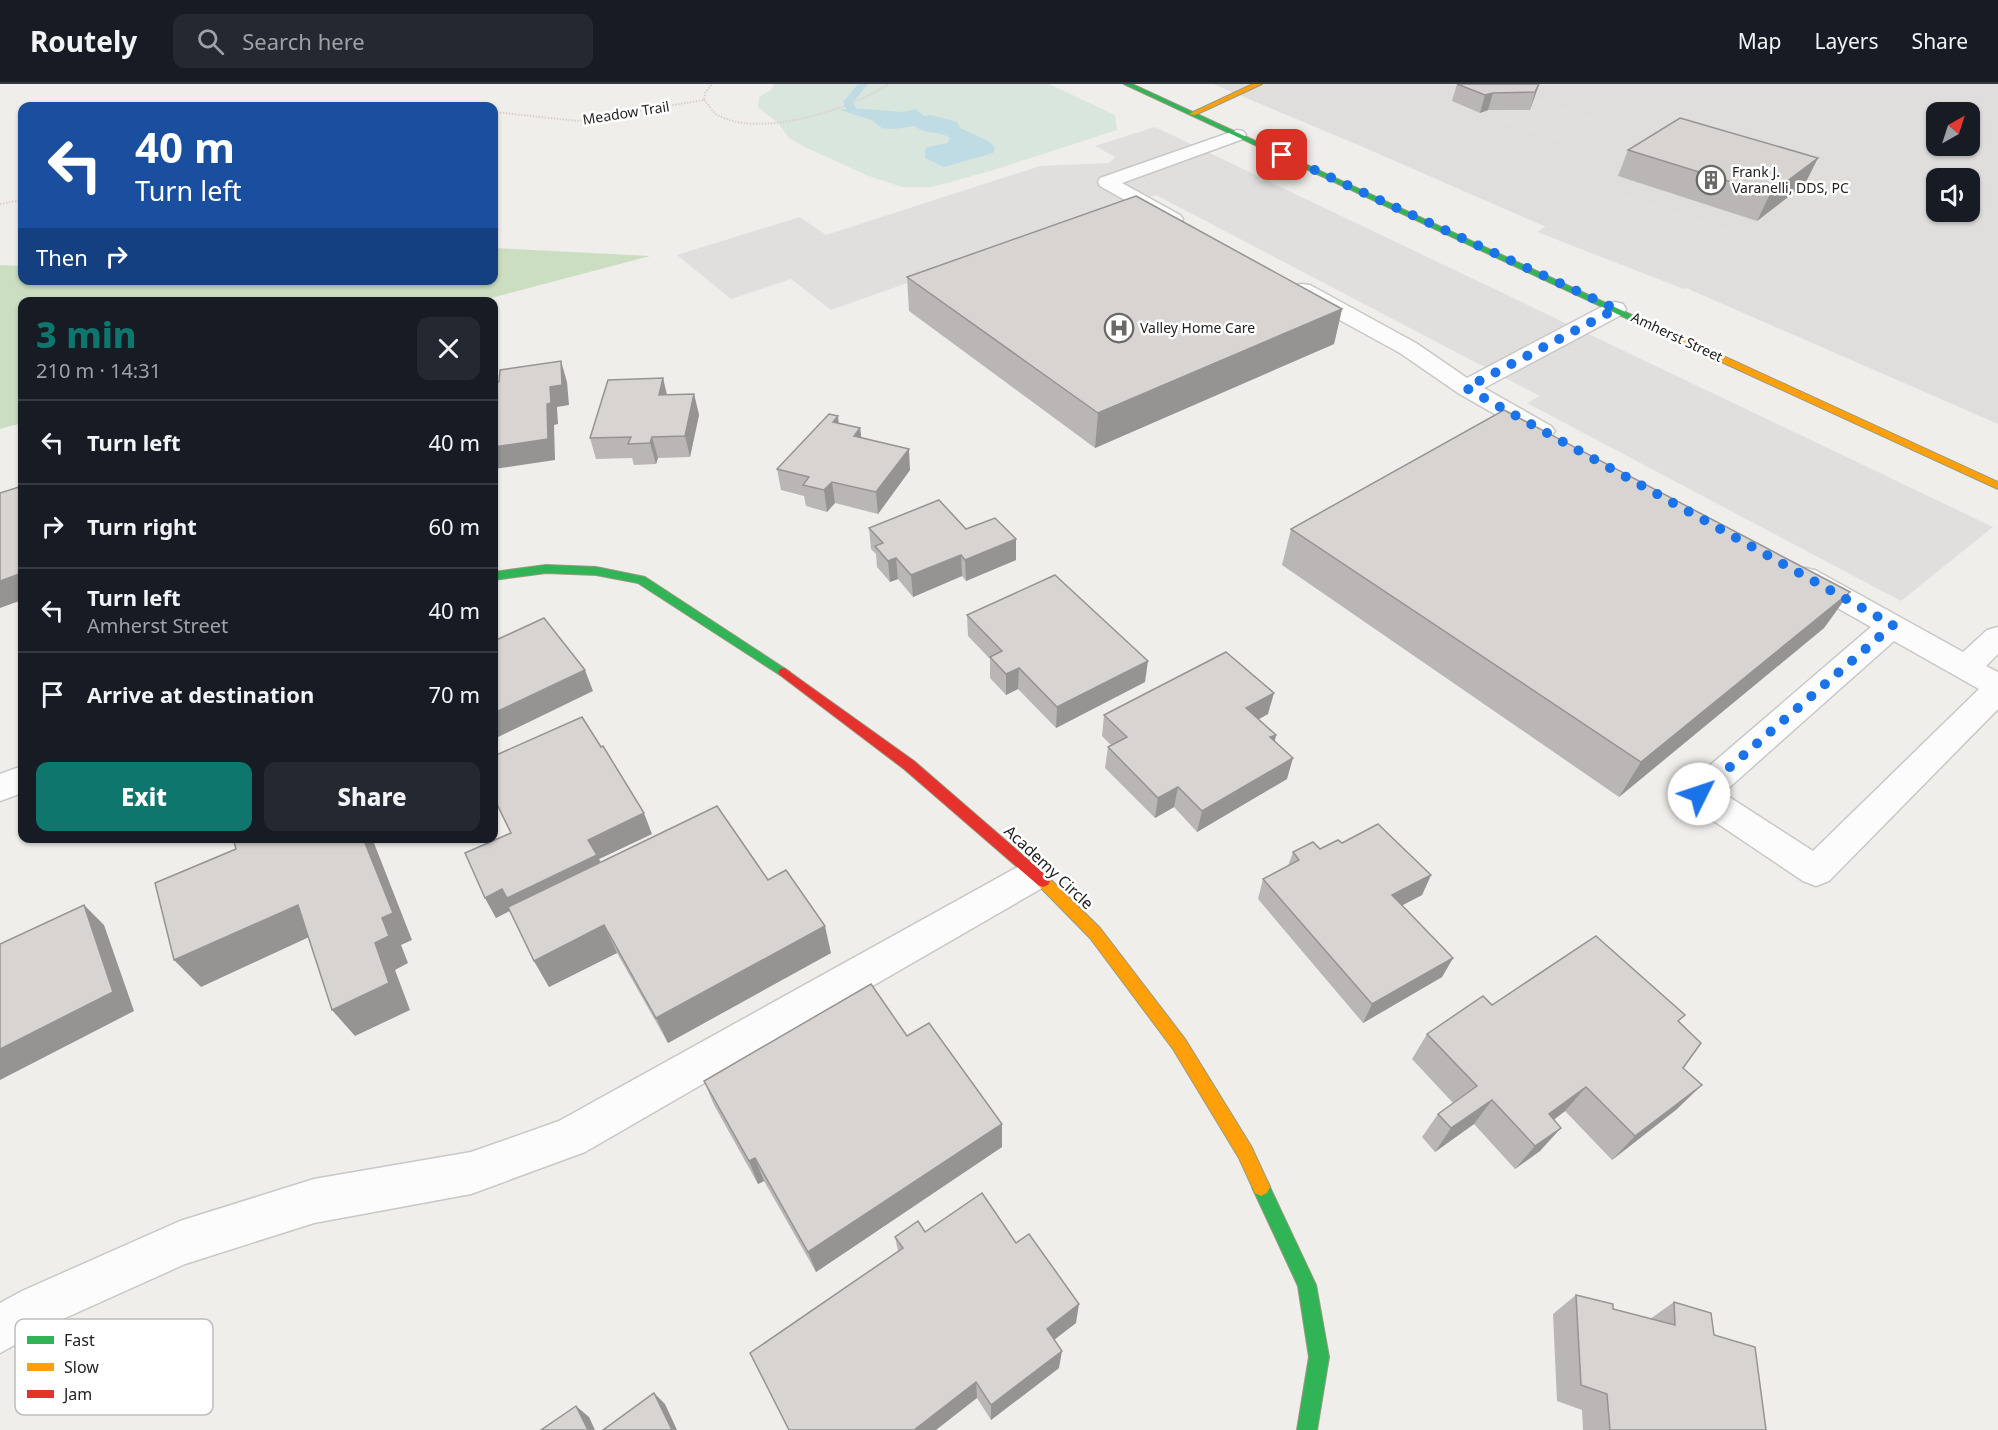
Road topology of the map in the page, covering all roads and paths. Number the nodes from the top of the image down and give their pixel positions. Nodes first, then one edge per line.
1 (712, 84) edge
2 (888, 84) edge
3 (1127, 84) edge
4 (1259, 84) edge
5 (704, 100) junction
6 (498, 112) edge
7 (1193, 114) junction
8 (1237, 135) junction
9 (18, 201) edge
10 (0, 204) edge
11 (1191, 229) edge
12 (1284, 280) edge
13 (1616, 309) junction
14 (1466, 388) junction
15 (1565, 444) edge
16 (1998, 486) edge
17 (1780, 563) edge
18 (498, 576) edge
19 (1893, 625) junction
20 (1998, 637) edge
21 (1966, 667) junction
22 (1998, 688) edge
23 (18, 781) edge
24 (0, 788) edge
25 (1035, 874) junction
26 (17, 1319) edge
27 (15, 1320) edge
28 (0, 1329) edge
29 (1307, 1430) edge

1 - 5 path
2 - 5 path
3 - 7 main road, Amherst Street
4 - 7 main road
5 - 6 path, Meadow Trail
7 - 8 main road, Amherst Street
8 - 11 street
8 - 13 main road, Amherst Street
9 - 10 path
12 - 14 street
13 - 14 street
13 - 16 main road, Amherst Street
14 - 15 street
17 - 19 street
18 - 25 main road, Academy Circle
19 - 21 street
19 - 22 street
20 - 21 street
21 - 22 street
23 - 24 street
25 - 26 street
25 - 29 main road, Academy Circle
27 - 28 street

